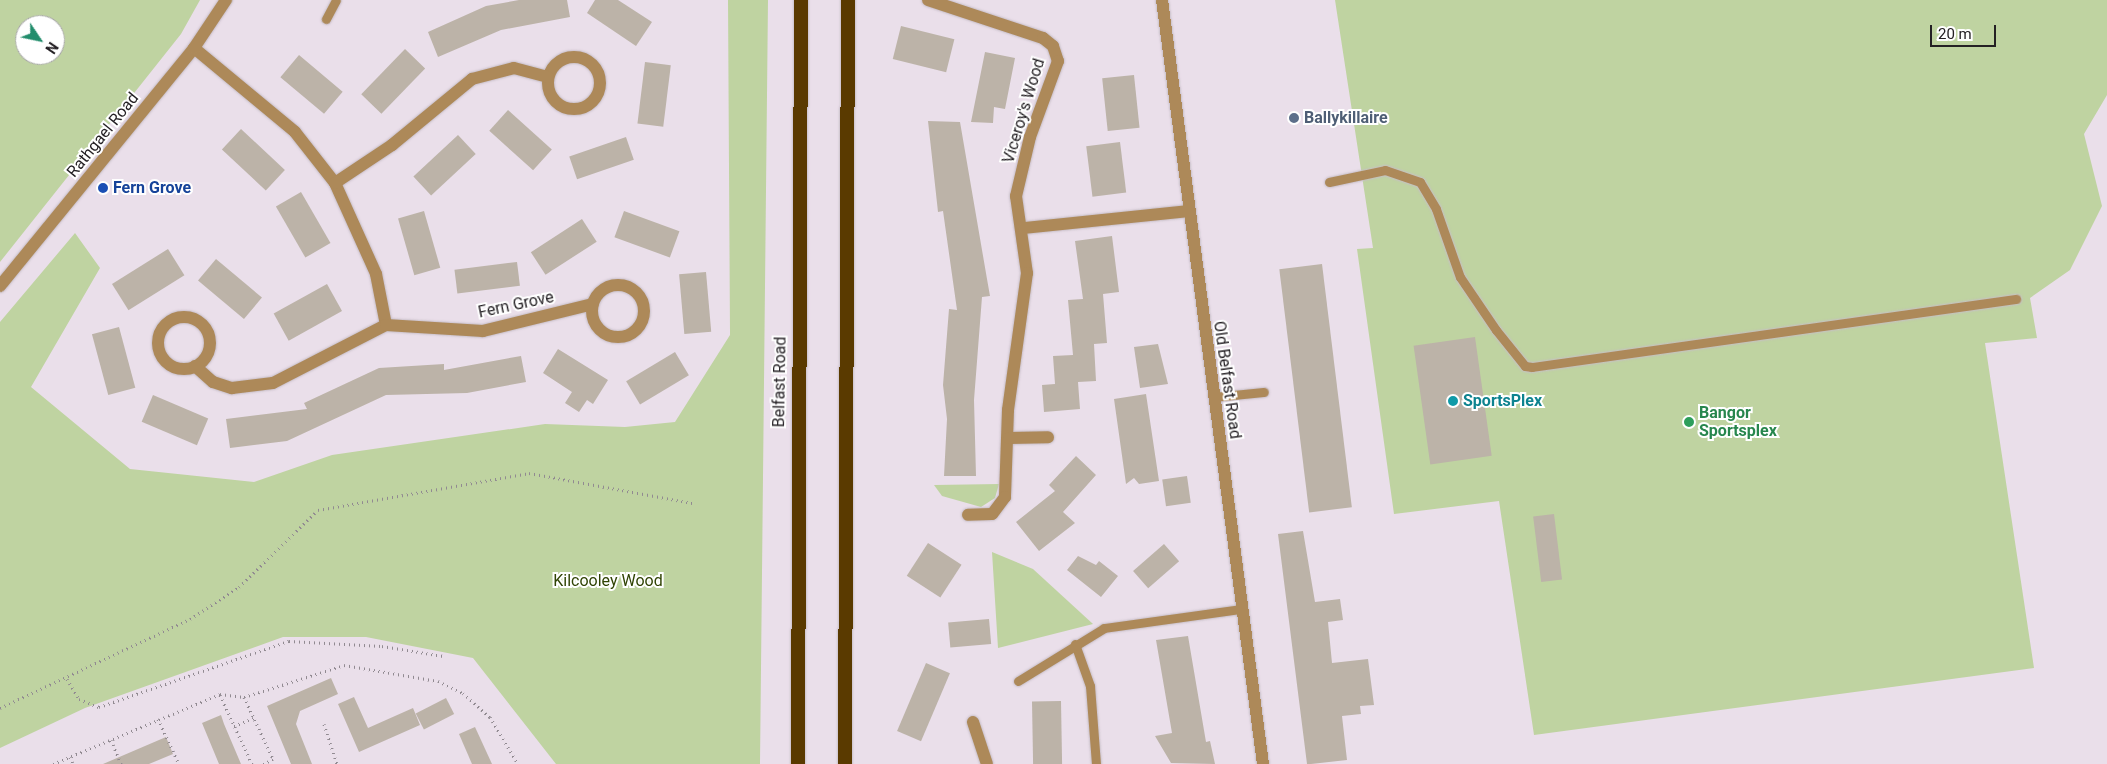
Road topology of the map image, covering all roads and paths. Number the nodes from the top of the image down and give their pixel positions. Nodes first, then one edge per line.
1 (226, 0) edge
2 (336, 0) edge
3 (801, 0) edge
4 (848, 0) edge
5 (928, 0) edge
6 (1162, 0) edge
7 (326, 19) dead end
8 (194, 48) junction
9 (548, 77) junction
10 (1329, 182) dead end
11 (335, 183) junction
12 (1188, 211) junction
13 (1024, 228) junction
14 (0, 286) edge
15 (2016, 299) dead end
16 (593, 304) junction
17 (386, 325) junction
18 (195, 366) junction
19 (1264, 392) dead end
20 (1213, 397) junction
21 (1009, 438) junction
22 (1048, 438) dead end
23 (692, 503) dead end
24 (968, 515) dead end
25 (1241, 608) junction
26 (1075, 644) junction
27 (443, 656) dead end
28 (67, 679) junction
29 (1018, 681) dead end
30 (220, 694) junction
31 (244, 697) junction
32 (0, 708) edge
33 (254, 718) junction
34 (158, 720) junction
35 (973, 722) dead end
36 (324, 724) dead end
37 (234, 726) junction
38 (111, 740) junction
39 (70, 757) junction
40 (53, 764) edge
41 (73, 764) edge
42 (121, 764) edge
43 (179, 764) edge
44 (252, 764) edge
45 (263, 764) edge
46 (337, 764) edge
47 (518, 764) edge
48 (798, 764) edge
49 (845, 764) edge
50 (986, 764) edge
51 (1096, 764) edge
52 (1263, 764) edge

1 - 8 street, Rathgael Road
2 - 7 lane
3 - 48 highway, Belfast Road
4 - 49 highway
5 - 13 street, Viceroy's Wood
6 - 12 street, Old Belfast Road
8 - 11 street
8 - 14 street, Rathgael Road
9 - 9 street
9 - 11 street
10 - 15 lane
11 - 17 street
12 - 13 street
12 - 20 street, Old Belfast Road
13 - 21 street, Viceroy's Wood
16 - 16 street, Fern Grove
16 - 17 street, Fern Grove
17 - 18 street
18 - 18 street
19 - 20 lane
20 - 25 street, Old Belfast Road
21 - 22 street
21 - 24 street, Viceroy's Wood
23 - 28 path
25 - 26 lane
25 - 52 street, Old Belfast Road
26 - 29 lane
26 - 51 lane
27 - 28 path
28 - 32 path
30 - 31 path
30 - 34 path
30 - 37 path
31 - 33 path
31 - 47 path
33 - 37 path
33 - 45 path
34 - 38 path
34 - 43 path
35 - 50 street
36 - 46 path
37 - 44 path
38 - 39 path
38 - 42 path
39 - 40 path
39 - 41 path

